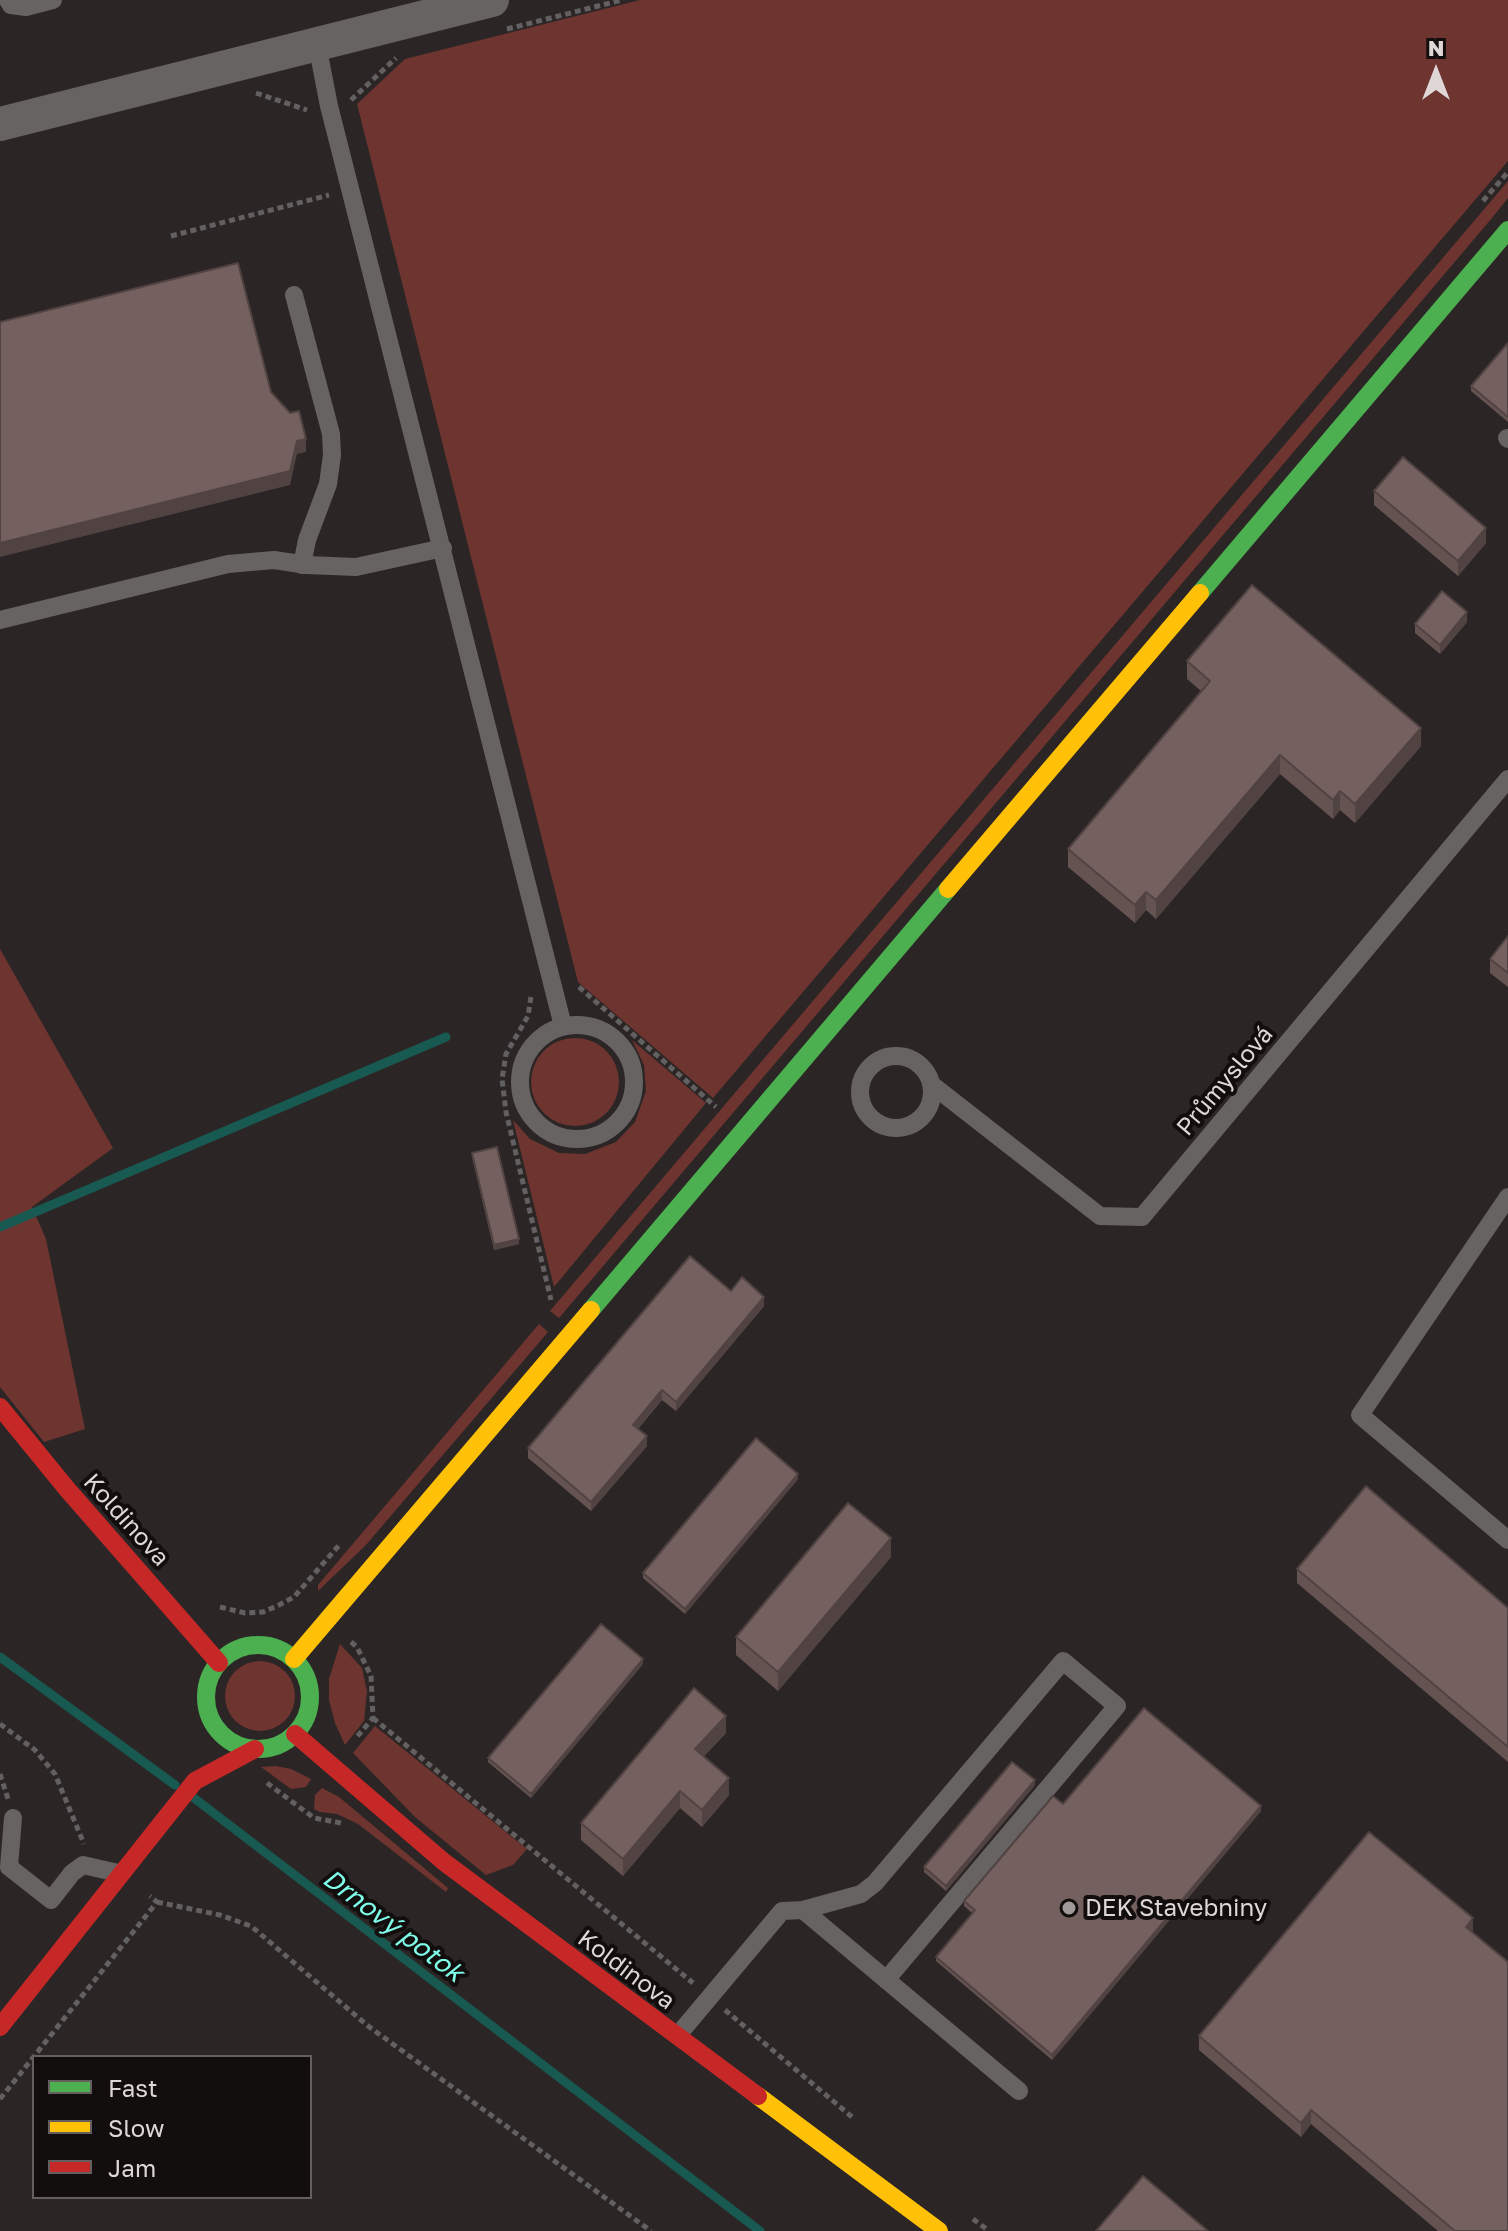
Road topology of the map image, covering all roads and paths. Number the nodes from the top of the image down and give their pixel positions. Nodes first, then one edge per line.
1 (8, 0) edge
2 (53, 0) edge
3 (492, 0) edge
4 (400, 11) edge
5 (317, 44) junction
6 (0, 124) edge
7 (326, 181) dead end
8 (329, 195) junction
9 (333, 210) dead end
10 (1508, 230) edge
11 (171, 236) dead end
12 (294, 295) dead end
13 (443, 548) junction
14 (302, 565) junction
15 (0, 620) edge
16 (1508, 779) edge
17 (577, 984) dead end
18 (531, 994) dead end
19 (563, 1026) junction
20 (931, 1084) junction
21 (716, 1107) dead end
22 (1508, 1197) edge
23 (551, 1300) dead end
24 (0, 1407) edge
25 (1508, 1540) edge
26 (294, 1597) dead end
27 (189, 1626) junction
28 (294, 1659) junction
29 (219, 1663) junction
30 (373, 1718) dead end
31 (212, 1721) junction
32 (0, 1724) edge
33 (295, 1734) junction
34 (255, 1749) junction
35 (203, 1763) junction
36 (13, 1818) dead end
37 (121, 1874) junction
38 (141, 1890) dead end
39 (157, 1902) junction
40 (803, 1910) junction
41 (886, 1980) junction
42 (696, 1986) dead end
43 (720, 2006) dead end
44 (0, 2027) edge
45 (676, 2038) junction
46 (35, 2055) edge
47 (32, 2059) edge
48 (1019, 2091) dead end
49 (0, 2099) edge
50 (863, 2127) dead end
51 (967, 2214) dead end
52 (651, 2231) edge
53 (939, 2231) edge
54 (989, 2231) edge

1 - 2 lane
3 - 4 street
4 - 5 street
5 - 6 street
5 - 13 lane
7 - 8 path
8 - 9 path
8 - 11 path
10 - 28 main road
12 - 14 lane
13 - 14 lane
13 - 19 lane
14 - 15 lane
16 - 20 lane, Průmyslová
17 - 21 path
18 - 23 path
19 - 19 lane
20 - 20 lane
22 - 25 lane
24 - 27 main road, Koldinova
26 - 27 path
27 - 29 main road, Koldinova
28 - 29 main road
28 - 33 main road
29 - 31 main road
30 - 42 path
31 - 34 main road
31 - 35 main road
32 - 37 path
33 - 34 main road
33 - 45 main road, Koldinova
34 - 35 main road
35 - 37 main road
36 - 37 lane
37 - 44 main road
38 - 39 path
39 - 46 path
39 - 52 path
40 - 41 lane
40 - 41 lane
40 - 45 lane
41 - 48 lane
43 - 50 path
45 - 53 main road, Koldinova
47 - 49 path
51 - 54 path

